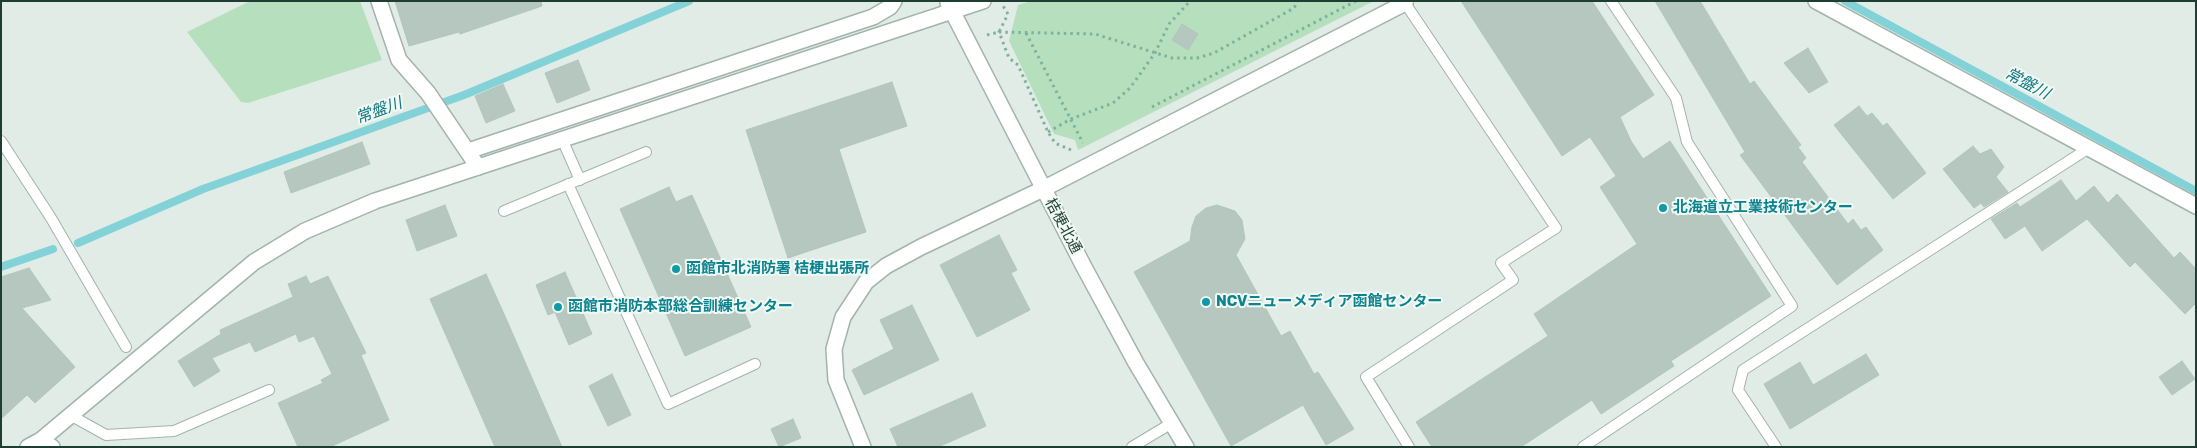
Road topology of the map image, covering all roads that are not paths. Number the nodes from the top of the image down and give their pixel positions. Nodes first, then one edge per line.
1 (379, 1) edge
2 (894, 1) edge
3 (983, 1) edge
4 (1611, 1) edge
5 (1816, 1) edge
6 (1406, 2) edge
7 (950, 6) edge
8 (562, 139) junction
9 (1, 141) edge
10 (2089, 148) junction
11 (468, 151) junction
12 (646, 152) dead end
13 (478, 167) junction
14 (580, 180) junction
15 (568, 184) junction
16 (1043, 189) junction
17 (2196, 206) edge
18 (504, 211) dead end
19 (126, 346) dead end
20 (755, 364) dead end
21 (269, 390) dead end
22 (70, 415) junction
23 (1172, 423) junction
24 (40, 444) edge
25 (864, 447) edge
26 (1132, 447) edge
27 (1186, 447) edge
28 (1409, 447) edge
29 (1583, 447) edge
30 (1776, 447) edge

1 - 11 street
2 - 11 street
3 - 7 street
4 - 29 lane
5 - 10 street
6 - 16 street
6 - 28 lane
7 - 8 street
7 - 16 street, 桔梗北通
8 - 13 street
8 - 14 lane
9 - 19 lane
10 - 17 street
10 - 30 lane
11 - 13 street
12 - 14 lane
13 - 22 street
14 - 15 lane
15 - 18 lane
15 - 20 lane
16 - 23 street, 桔梗北通
16 - 25 street
21 - 22 lane
22 - 24 street
23 - 26 lane
23 - 27 street, 桔梗北通

